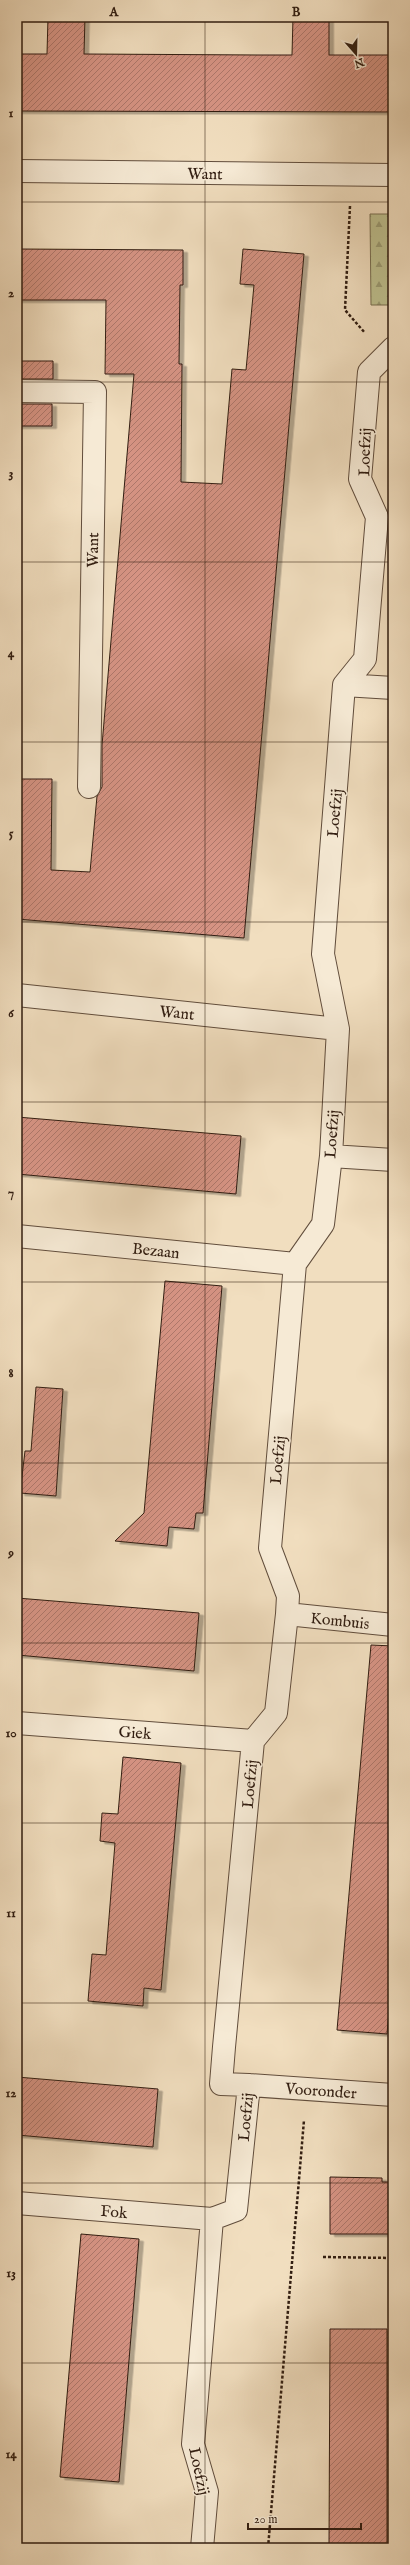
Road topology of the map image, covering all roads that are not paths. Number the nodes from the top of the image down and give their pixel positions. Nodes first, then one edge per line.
1 (17, 171) edge
2 (393, 175) edge
3 (389, 352) edge
4 (17, 391) edge
5 (344, 685) junction
6 (393, 688) edge
7 (89, 787) dead end
8 (17, 995) edge
9 (338, 1029) junction
10 (331, 1156) junction
11 (393, 1160) edge
12 (17, 1236) edge
13 (295, 1264) junction
14 (287, 1614) junction
15 (393, 1625) edge
16 (17, 1723) edge
17 (254, 1741) junction
18 (249, 2085) junction
19 (393, 2095) edge
20 (17, 2203) edge
21 (212, 2219) junction
22 (202, 2548) edge

1 - 2 street, Want
3 - 5 street, Loefzij
4 - 7 street, Want
5 - 6 street
5 - 9 street, Loefzij
8 - 9 street, Want
9 - 10 street, Loefzij
10 - 11 street
10 - 13 street, Loefzij
12 - 13 street, Bezaan
13 - 14 street, Loefzij
14 - 15 street, Kombuis
14 - 17 street, Loefzij
16 - 17 street, Giek
17 - 18 street, Loefzij
18 - 19 street, Vooronder
18 - 21 street, Loefzij
20 - 21 street, Fok
21 - 22 street, Loefzij

